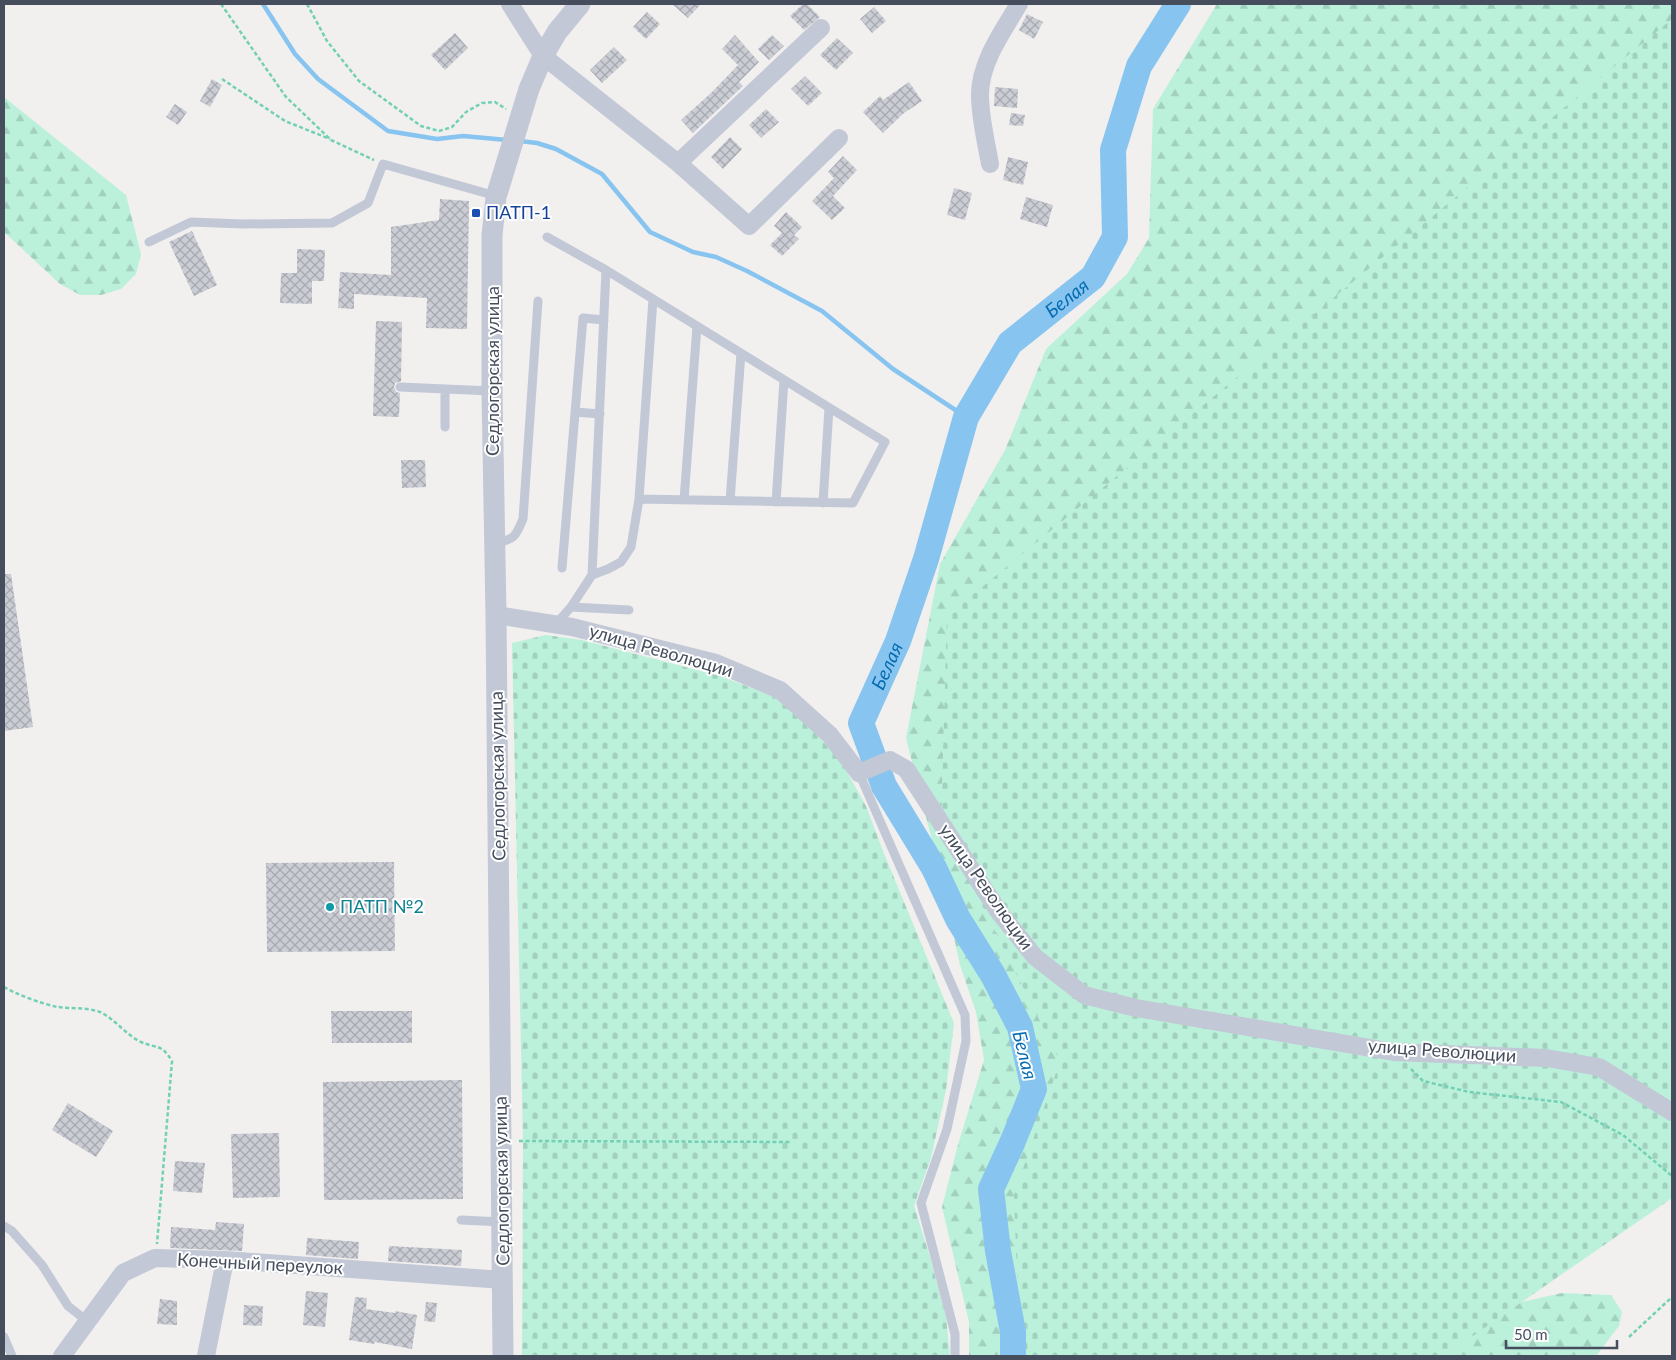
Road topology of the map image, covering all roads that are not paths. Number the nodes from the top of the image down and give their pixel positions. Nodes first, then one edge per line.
1 (510, 4) edge
2 (580, 4) edge
3 (1019, 4) edge
4 (821, 28) dead end
5 (543, 56) junction
6 (839, 138) dead end
7 (678, 163) junction
8 (990, 164) dead end
9 (496, 196) junction
10 (547, 237) dead end
11 (149, 242) dead end
12 (606, 270) junction
13 (654, 299) junction
14 (538, 302) dead end
15 (604, 320) junction
16 (697, 326) junction
17 (741, 354) junction
18 (784, 380) junction
19 (400, 386) dead end
20 (445, 390) junction
21 (492, 391) junction
22 (829, 408) junction
23 (575, 412) junction
24 (600, 414) junction
25 (445, 427) dead end
26 (639, 499) junction
27 (684, 500) junction
28 (730, 501) junction
29 (776, 502) junction
30 (824, 503) junction
31 (495, 542) junction
32 (562, 568) dead end
33 (592, 575) junction
34 (571, 608) junction
35 (629, 610) dead end
36 (496, 615) junction
37 (556, 624) junction
38 (859, 773) junction
39 (1672, 1112) edge
40 (460, 1220) dead end
41 (502, 1222) junction
42 (4, 1226) edge
43 (225, 1260) junction
44 (503, 1280) junction
45 (87, 1321) junction
46 (4, 1337) edge
47 (12, 1356) edge
48 (62, 1356) edge
49 (206, 1356) edge
50 (502, 1356) edge
51 (956, 1356) edge

1 - 5 street
2 - 5 street, Седлогорская улица
3 - 8 street
4 - 7 street
5 - 7 street
5 - 9 street, Седлогорская улица
6 - 7 street
9 - 11 lane
9 - 21 street, Седлогорская улица
10 - 12 lane
12 - 13 lane
12 - 15 lane
13 - 16 lane
13 - 26 lane
14 - 31 lane
15 - 23 lane
15 - 24 lane
16 - 17 lane
16 - 27 lane
17 - 18 lane
17 - 28 lane
18 - 22 lane
18 - 29 lane
19 - 20 lane
20 - 21 lane
20 - 25 lane
21 - 31 street, Седлогорская улица
22 - 30 lane
22 - 30 lane
23 - 24 lane
23 - 32 lane
24 - 33 lane
26 - 27 lane
26 - 33 lane
27 - 28 lane
28 - 29 lane
29 - 30 lane
31 - 36 street, Седлогорская улица
33 - 34 lane
34 - 35 lane
34 - 37 lane
36 - 37 street, улица Революции
36 - 41 street, Седлогорская улица
37 - 38 street, улица Революции
38 - 39 street, улица Революции
38 - 51 lane
40 - 41 lane
41 - 44 street, Седлогорская улица
42 - 45 lane
43 - 44 street, Конечный переулок
43 - 45 street, Конечный переулок
43 - 49 street
44 - 50 street, Седлогорская улица
45 - 48 street, Конечный переулок
46 - 47 lane

